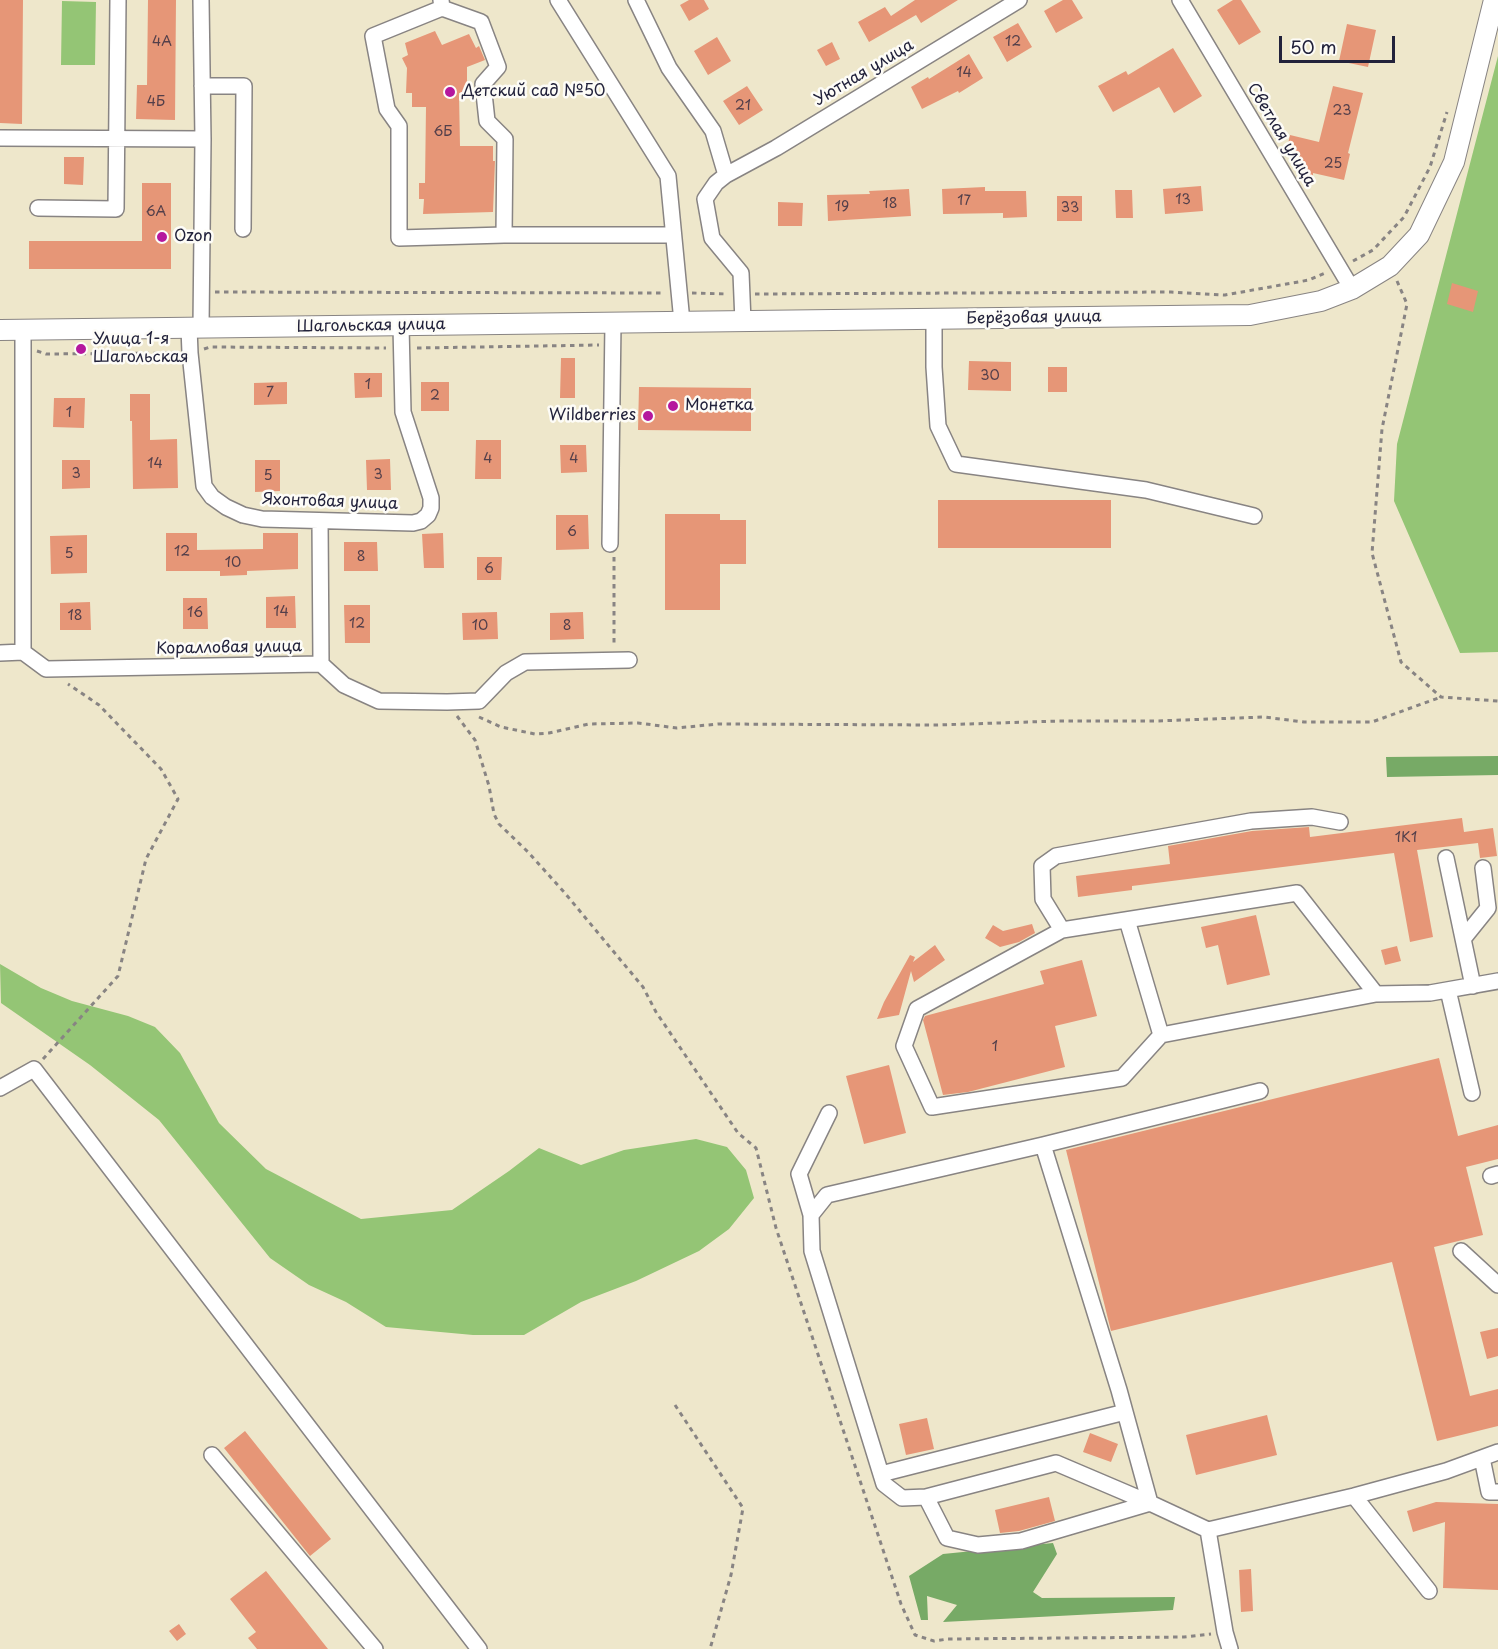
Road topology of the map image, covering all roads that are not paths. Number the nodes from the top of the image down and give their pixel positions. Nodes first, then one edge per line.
1 (118, 0) edge
2 (201, 0) edge
3 (558, 0) edge
4 (636, 0) edge
5 (1019, 0) edge
6 (1180, 0) edge
7 (1494, 0) edge
8 (441, 4) edge
9 (202, 86) junction
10 (0, 138) edge
11 (117, 138) junction
12 (203, 139) junction
13 (726, 175) junction
14 (38, 208) dead end
15 (243, 229) dead end
16 (504, 235) junction
17 (673, 235) junction
18 (1352, 289) junction
19 (934, 320) junction
20 (682, 322) junction
21 (743, 322) junction
22 (613, 323) junction
23 (401, 326) junction
24 (195, 328) junction
25 (0, 330) edge
26 (23, 338) junction
27 (1254, 516) dead end
28 (320, 521) junction
29 (610, 544) road end
30 (24, 652) junction
31 (0, 653) edge
32 (622, 660) road end
33 (321, 664) junction
34 (1340, 822) dead end
35 (1446, 858) dead end
36 (1483, 868) dead end
37 (1127, 920) junction
38 (1062, 930) junction
39 (1463, 939) junction
40 (1498, 981) edge
41 (1473, 986) junction
42 (1448, 990) junction
43 (1376, 994) junction
44 (1161, 1035) junction
45 (0, 1088) edge
46 (1260, 1091) dead end
47 (1472, 1093) dead end
48 (829, 1113) dead end
49 (1043, 1145) junction
50 (811, 1215) junction
51 (1461, 1251) dead end
52 (1498, 1285) edge
53 (1125, 1412) junction
54 (1498, 1452) edge
55 (212, 1455) dead end
56 (1482, 1458) junction
57 (881, 1474) junction
58 (1498, 1492) edge
59 (1354, 1496) junction
60 (926, 1497) junction
61 (1150, 1503) junction
62 (1208, 1530) junction
63 (1429, 1591) dead end
64 (375, 1649) edge
65 (479, 1649) edge
66 (1230, 1649) edge

1 - 11 street
2 - 9 street, Яхонтовая улица
3 - 17 street
4 - 13 street
5 - 13 street, Уютная улица
6 - 18 street, Светлая улица
7 - 18 main road, Берёзовая улица
8 - 16 street
8 - 16 street
9 - 12 street, Яхонтовая улица
9 - 15 street
10 - 11 street
11 - 12 street
11 - 14 street
12 - 24 street, Яхонтовая улица
13 - 21 street
16 - 17 street
17 - 20 street
18 - 19 main road, Берёзовая улица
19 - 21 main road, Берёзовая улица
19 - 27 street
20 - 21 main road, Шагольская улица
20 - 22 main road, Шагольская улица
22 - 23 main road, Шагольская улица
22 - 29 street
23 - 24 main road, Шагольская улица
23 - 28 street, Яхонтовая улица
24 - 26 main road, Шагольская улица
24 - 28 street, Яхонтовая улица
25 - 26 main road, Шагольская улица
26 - 30 street
28 - 33 street
30 - 31 street
30 - 33 street, Коралловая улица
32 - 33 street, Коралловая улица
34 - 38 street
35 - 39 street
36 - 39 street
37 - 38 street
37 - 43 street
37 - 44 street
38 - 44 street
39 - 41 street
40 - 41 street
41 - 42 street
42 - 43 street
42 - 47 street
43 - 44 street
45 - 65 street
46 - 49 street
48 - 50 street
49 - 50 street
49 - 53 street
50 - 57 street
51 - 52 street
53 - 57 street
53 - 61 street
54 - 56 street
55 - 64 street
56 - 58 street
56 - 59 street
57 - 60 street
59 - 62 street
59 - 63 street
60 - 61 street
60 - 61 street
61 - 62 street
62 - 66 street

